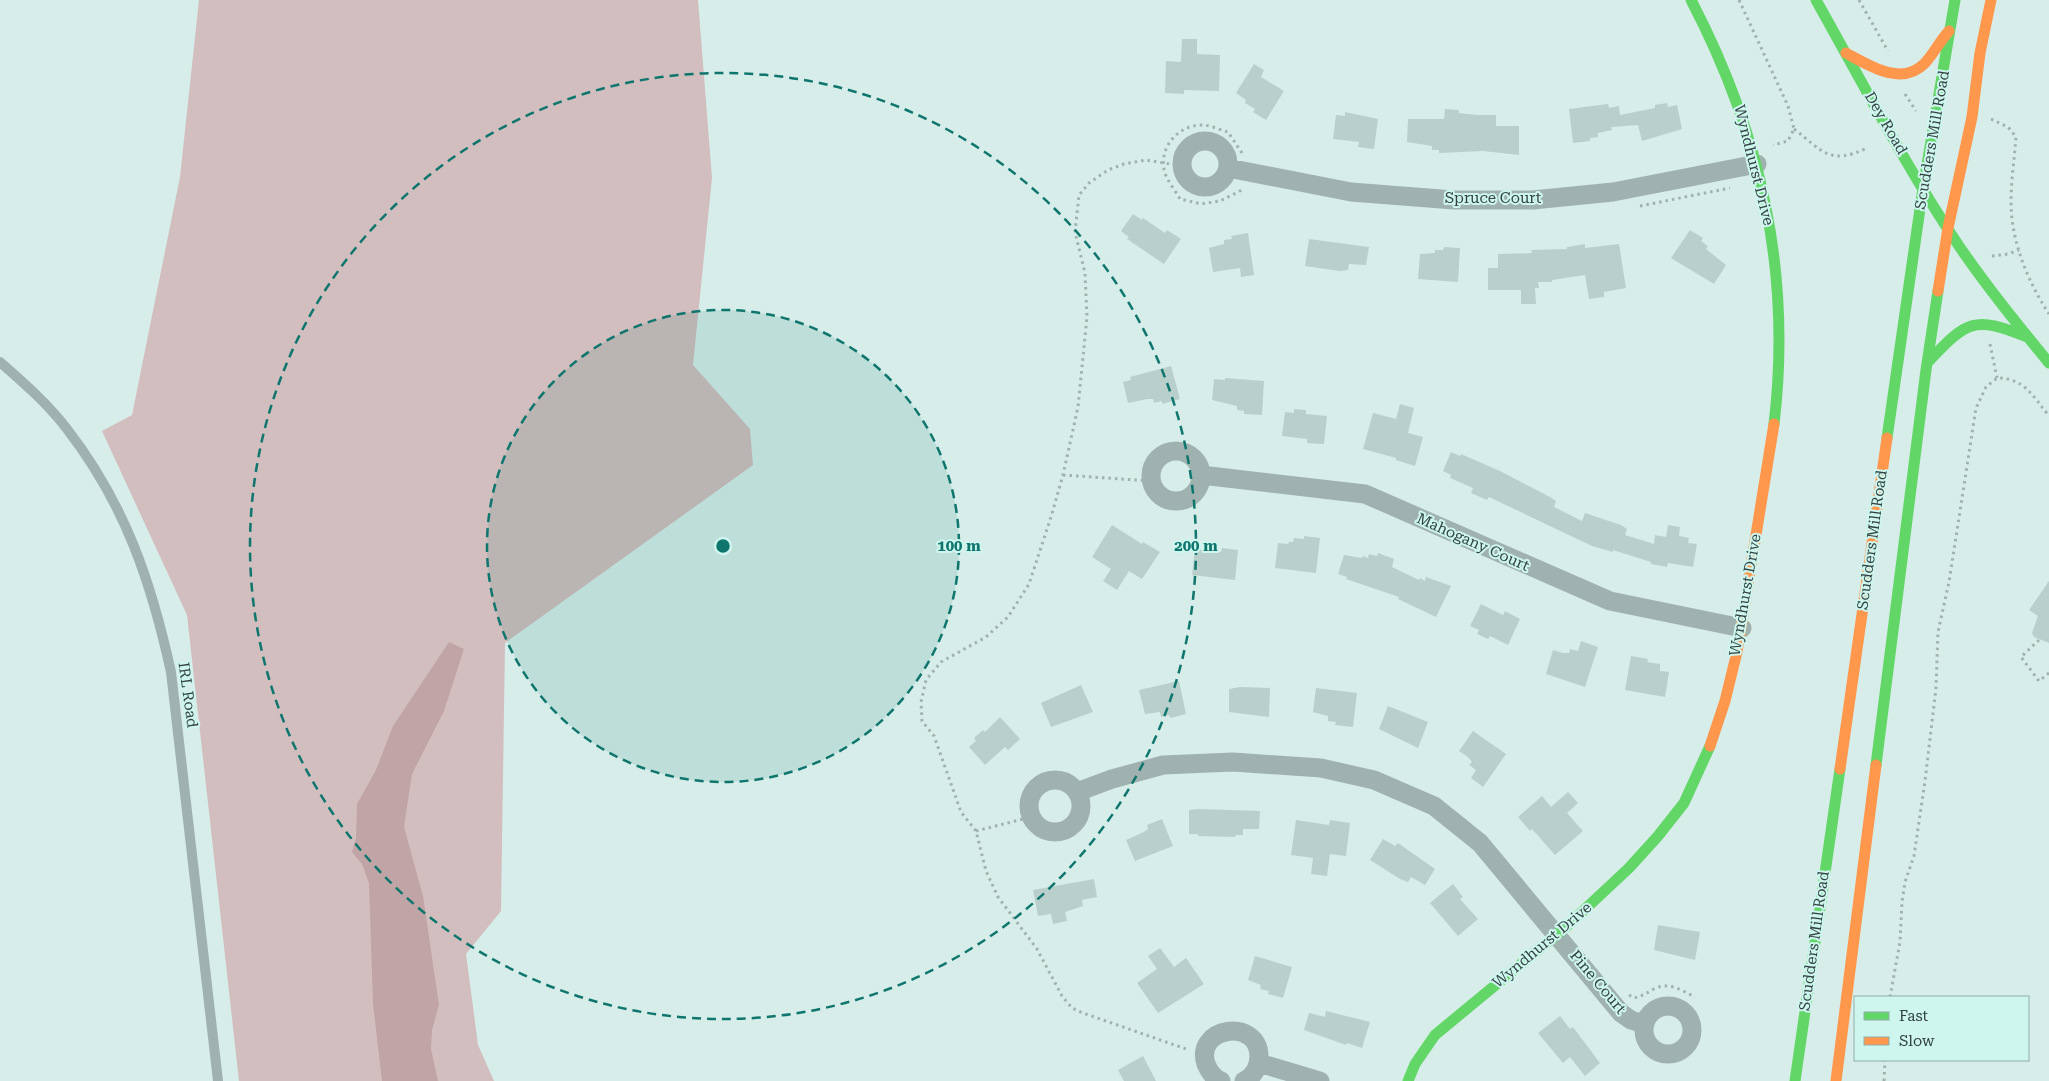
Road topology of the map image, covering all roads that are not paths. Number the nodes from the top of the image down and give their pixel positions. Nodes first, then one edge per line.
1 (1691, 0) edge
2 (1816, 0) edge
3 (1955, 0) edge
4 (1992, 0) edge
5 (1949, 31) junction
6 (1846, 53) junction
7 (1755, 157) junction
8 (1228, 168) junction
9 (1923, 188) junction
10 (1948, 228) junction
11 (2029, 338) junction
12 (0, 362) edge
13 (1928, 362) junction
14 (2049, 363) edge
15 (1202, 475) junction
16 (1742, 628) junction
17 (1077, 792) junction
18 (1557, 933) junction
19 (1644, 1024) dead end
20 (1259, 1063) junction
21 (218, 1081) edge
22 (1221, 1081) edge
23 (1244, 1081) edge
24 (1320, 1081) edge
25 (1408, 1081) edge
26 (1795, 1081) edge
27 (1836, 1081) edge

1 - 7 main road, Wyndhurst Drive
2 - 6 main road, Dey Road
3 - 5 main road, Scudders Mill Road
4 - 10 main road, Scudders Mill Road
5 - 6 main road
5 - 9 main road, Scudders Mill Road
6 - 9 main road, Dey Road
7 - 8 street, Spruce Court
7 - 16 main road, Wyndhurst Drive
8 - 8 street
9 - 10 main road, Dey Road
9 - 26 main road, Scudders Mill Road
10 - 11 main road, Dey Road
10 - 13 main road, Scudders Mill Road
11 - 13 main road
11 - 14 main road, Dey Road
12 - 21 lane, IRL Road
13 - 27 main road, Scudders Mill Road
15 - 15 street
15 - 16 street, Mahogany Court
16 - 18 main road, Wyndhurst Drive
17 - 17 street
17 - 18 street, Pine Court
18 - 19 street, Pine Court
18 - 25 main road, Wyndhurst Drive
20 - 22 street
20 - 23 street
20 - 24 street

